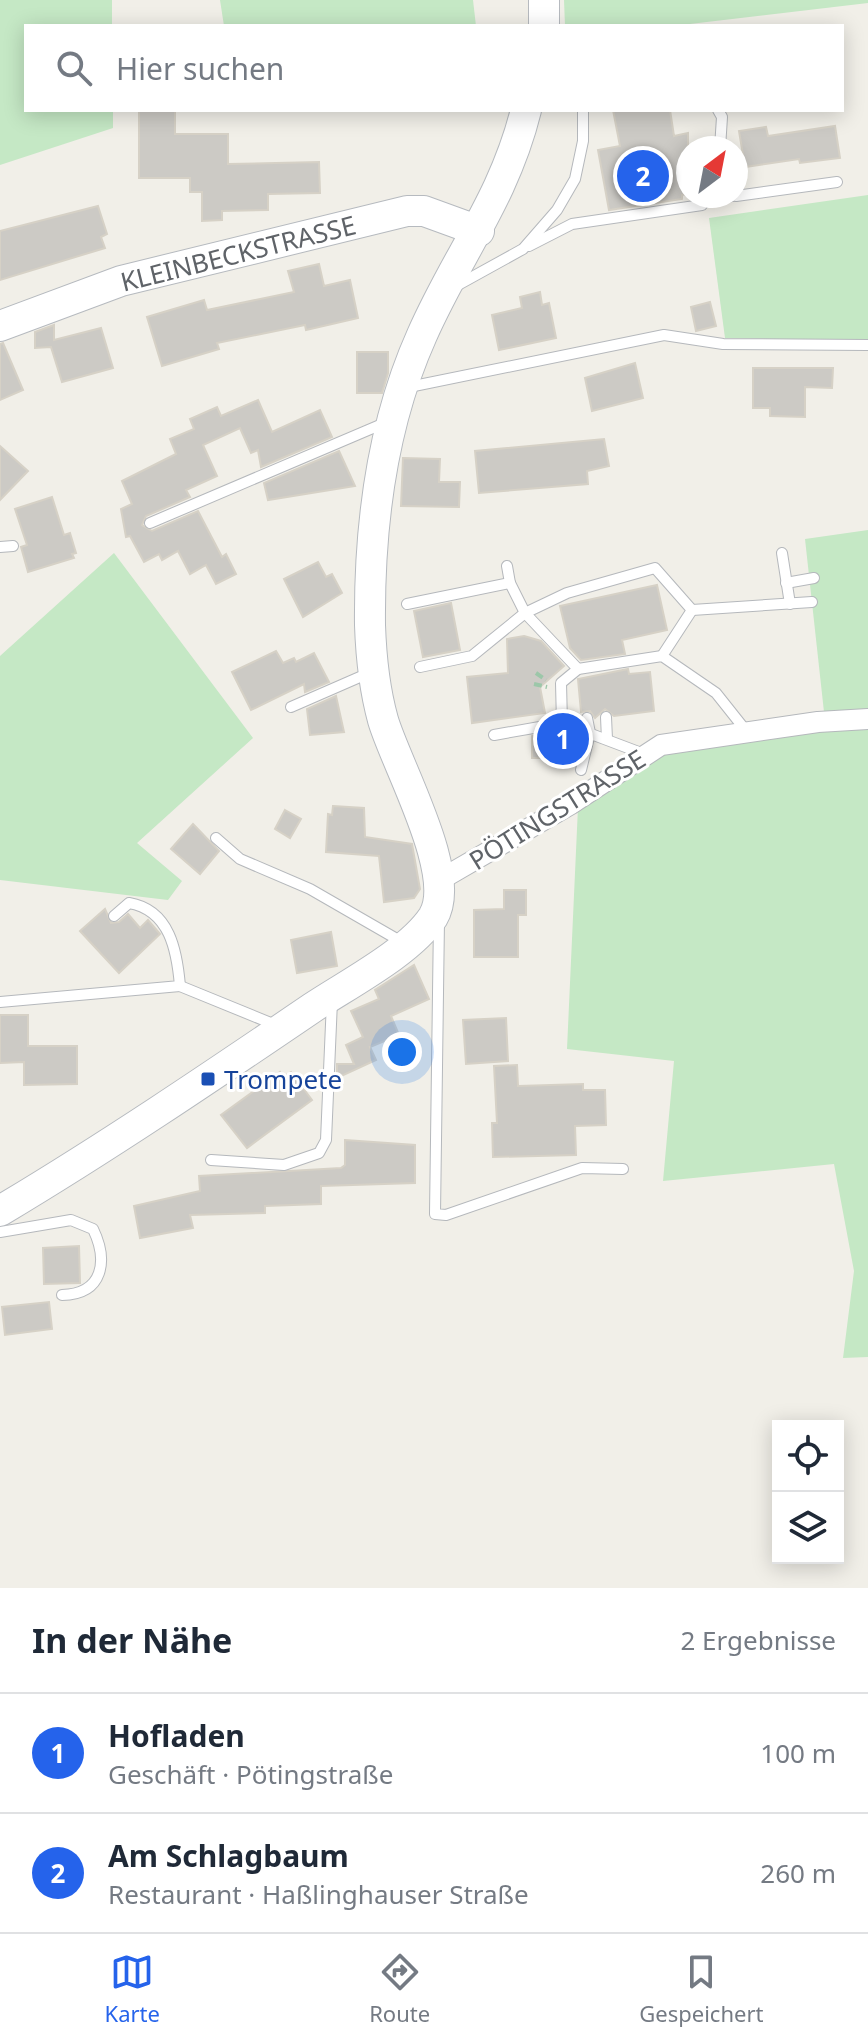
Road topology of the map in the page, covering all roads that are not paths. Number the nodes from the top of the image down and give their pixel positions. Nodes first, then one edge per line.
1 (544, 0) edge
2 (544, 24) edge
3 (525, 112) edge
4 (583, 112) edge
5 (719, 112) edge
6 (721, 136) edge
7 (837, 182) dead end
8 (748, 194) edge
9 (681, 208) edge
10 (479, 231) junction
11 (523, 249) junction
12 (445, 291) junction
13 (0, 326) edge
14 (868, 345) edge
15 (403, 389) junction
16 (392, 420) junction
17 (150, 523) dead end
18 (13, 546) dead end
19 (0, 547) edge
20 (782, 553) dead end
21 (507, 566) dead end
22 (814, 578) dead end
23 (510, 583) junction
24 (786, 583) junction
25 (812, 602) dead end
26 (407, 604) dead end
27 (790, 604) junction
28 (692, 610) junction
29 (525, 613) junction
30 (662, 656) junction
31 (420, 667) dead end
32 (578, 669) junction
33 (375, 671) junction
34 (291, 707) dead end
35 (606, 717) dead end
36 (587, 718) dead end
37 (868, 719) edge
38 (562, 723) junction
39 (747, 732) junction
40 (590, 733) junction
41 (494, 735) dead end
42 (607, 739) junction
43 (646, 755) junction
44 (581, 770) dead end
45 (216, 838) dead end
46 (439, 890) junction
47 (114, 916) dead end
48 (405, 945) junction
49 (180, 986) junction
50 (332, 995) junction
51 (0, 1002) edge
52 (283, 1028) junction
53 (211, 1160) dead end
54 (623, 1169) dead end
55 (0, 1211) edge
56 (0, 1232) edge
57 (62, 1295) dead end

1 - 2 main road
3 - 10 main road
4 - 11 lane
5 - 6 lane
7 - 8 lane
9 - 11 lane
10 - 12 main road
10 - 13 main road, KLEINBECKSTRASSE
11 - 12 lane
12 - 15 main road
14 - 15 lane
15 - 16 main road
16 - 17 lane
16 - 33 main road
18 - 19 lane
20 - 24 lane
21 - 23 lane
22 - 24 lane
23 - 26 lane
23 - 29 lane
24 - 27 lane
25 - 27 lane
27 - 28 lane
28 - 29 lane
28 - 30 lane
29 - 31 lane
29 - 32 lane
30 - 32 lane
30 - 39 lane
32 - 38 lane
33 - 34 lane
33 - 46 main road
35 - 42 lane
36 - 40 lane
37 - 39 street, PÖTINGSTRASSE
38 - 40 lane
38 - 41 lane
39 - 43 street, PÖTINGSTRASSE
40 - 42 lane
40 - 44 lane
42 - 43 lane
43 - 46 street, PÖTINGSTRASSE
45 - 48 lane
46 - 48 main road
46 - 54 lane
47 - 49 lane
48 - 50 main road
49 - 51 lane
49 - 52 lane
50 - 52 main road
50 - 53 lane
52 - 55 main road
56 - 57 lane

